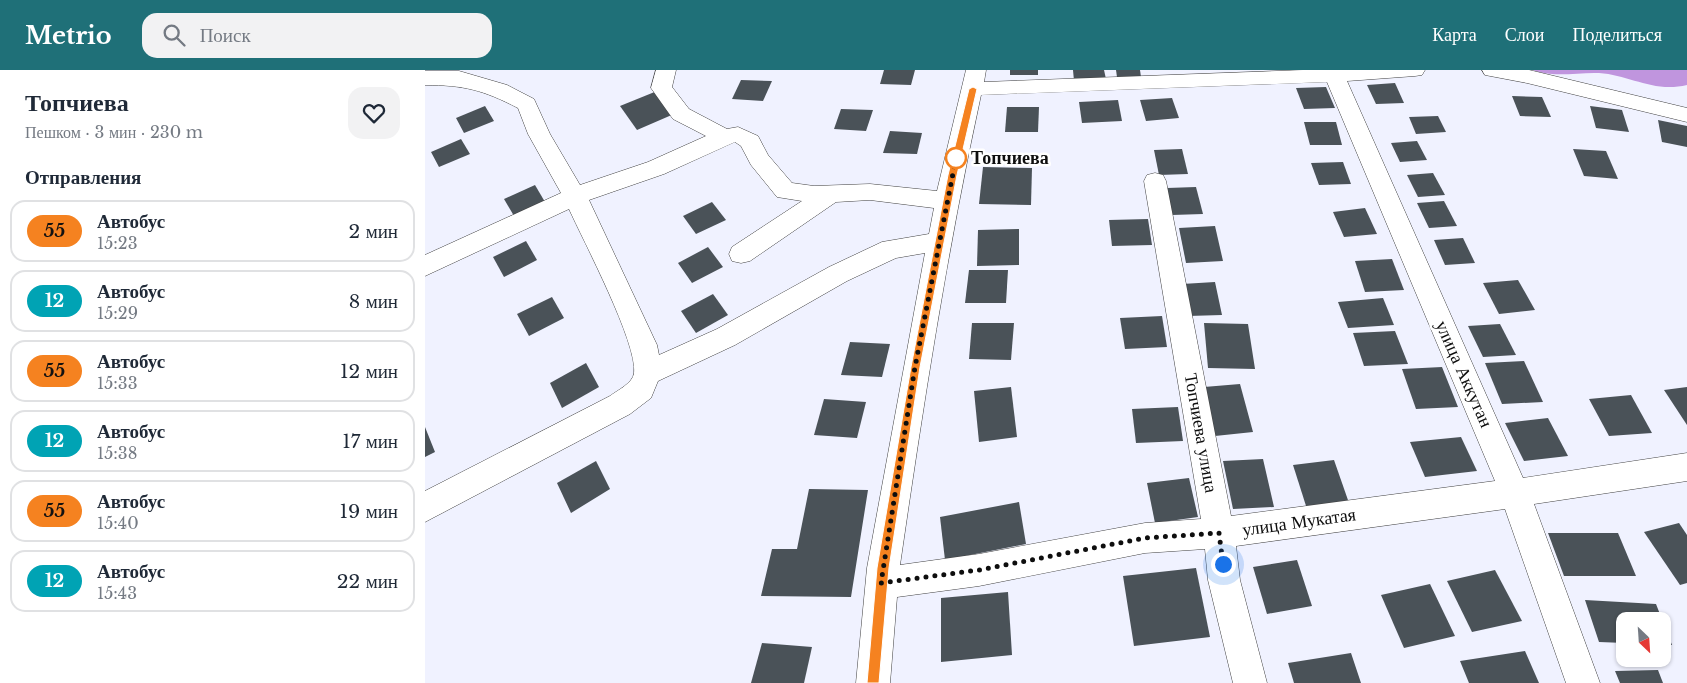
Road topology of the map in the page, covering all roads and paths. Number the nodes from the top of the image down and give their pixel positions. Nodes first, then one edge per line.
1 (666, 70) edge
2 (1415, 70) edge
3 (1493, 70) edge
4 (1333, 73) edge
5 (425, 78) edge
6 (974, 80) edge
7 (1687, 115) edge
8 (724, 137) junction
9 (1155, 182) dead end
10 (830, 194) junction
11 (575, 196) junction
12 (947, 201) junction
13 (940, 241) junction
14 (741, 254) dead end
15 (425, 266) edge
16 (648, 373) junction
17 (1687, 467) edge
18 (1515, 494) junction
19 (425, 507) edge
20 (1219, 533) junction
21 (881, 583) junction
22 (873, 683) edge
23 (1250, 683) edge
24 (1583, 683) edge

1 - 8 street
2 - 4 street
3 - 7 street
4 - 6 street
4 - 18 street, улица Аккутан
5 - 11 street
6 - 12 street
8 - 10 street
8 - 11 street
9 - 20 street, Топчиева улица
10 - 12 street
10 - 14 street
11 - 15 street
11 - 16 street
12 - 13 street
13 - 16 street
13 - 21 street
16 - 19 street
17 - 18 street, улица Мукатая
18 - 20 street, улица Мукатая
18 - 24 street, улица Аккутан
20 - 21 street, улица Мукатая
20 - 23 street, Топчиева улица
21 - 22 street

